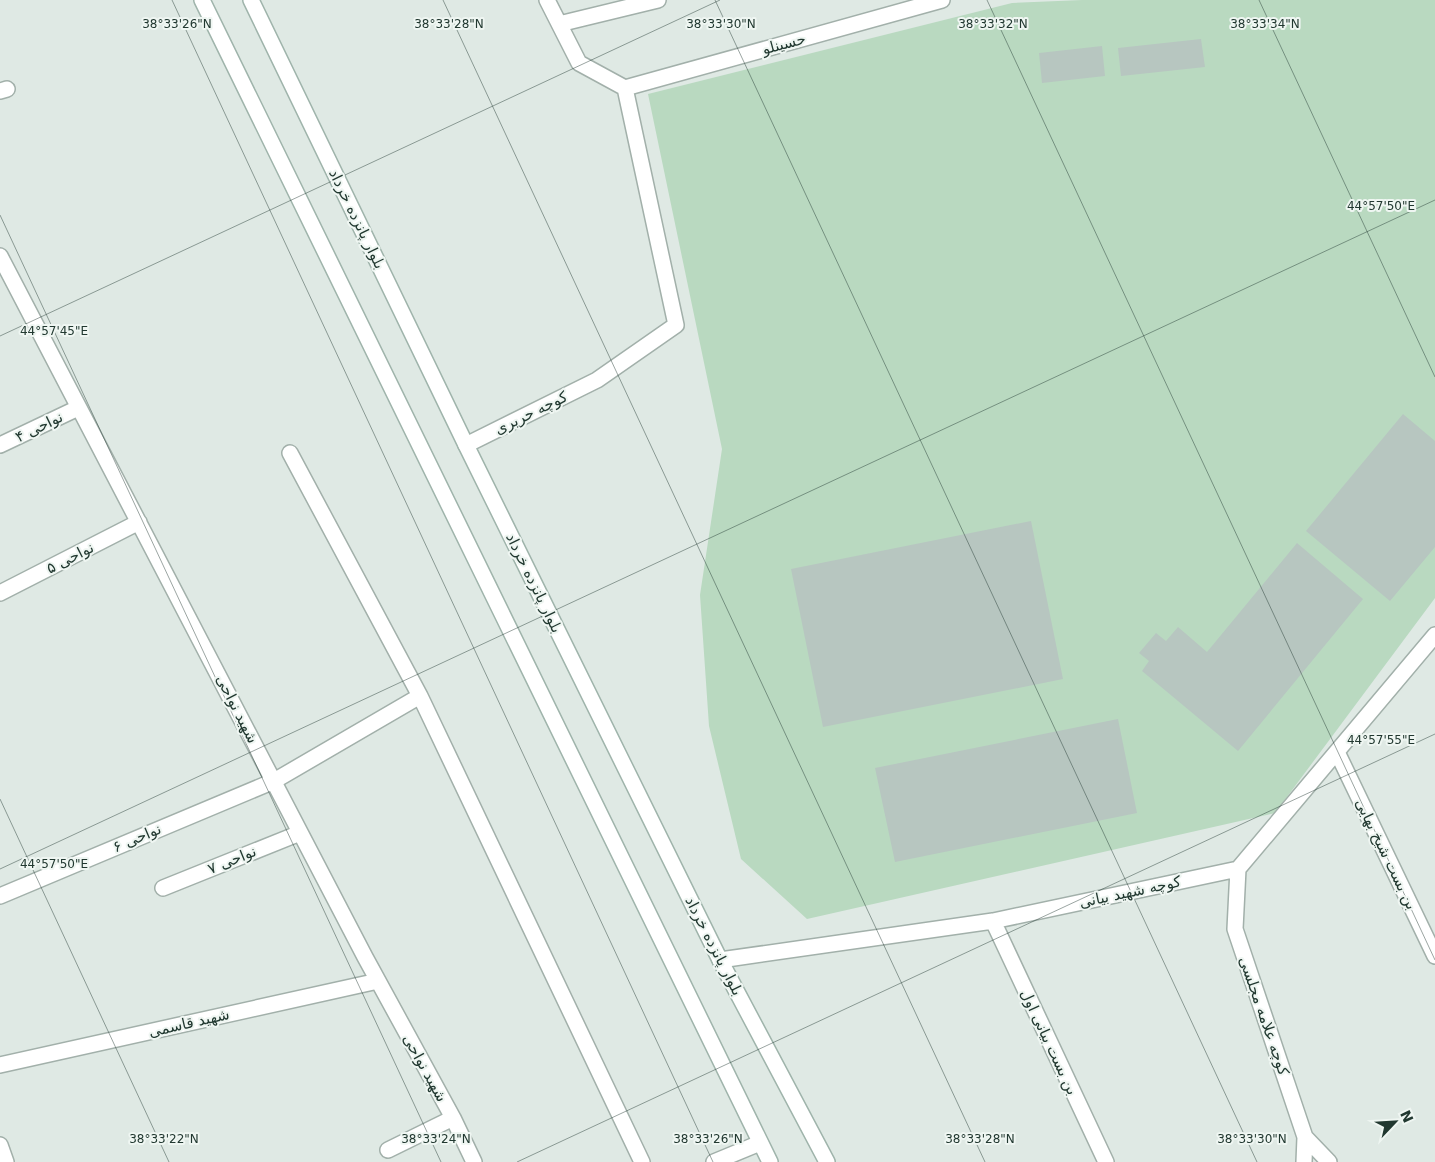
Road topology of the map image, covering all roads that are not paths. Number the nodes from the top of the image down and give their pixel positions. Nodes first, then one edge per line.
1 (202, 0) edge
2 (251, 0) edge
3 (547, 0) edge
4 (658, 0) edge
5 (942, 0) edge
6 (560, 24) junction
7 (625, 88) junction
8 (0, 256) edge
9 (78, 408) junction
10 (0, 445) edge
11 (466, 445) junction
12 (290, 453) dead end
13 (139, 522) junction
14 (0, 593) edge
15 (1435, 635) edge
16 (420, 696) junction
17 (1337, 752) junction
18 (274, 781) junction
19 (300, 833) junction
20 (1238, 869) junction
21 (163, 888) dead end
22 (0, 896) edge
23 (992, 921) junction
24 (1435, 956) edge
25 (720, 960) junction
26 (378, 981) junction
27 (0, 1065) edge
28 (453, 1118) junction
29 (1305, 1137) junction
30 (760, 1143) junction
31 (0, 1145) edge
32 (388, 1150) dead end
33 (6, 1162) edge
34 (474, 1162) edge
35 (642, 1162) edge
36 (714, 1162) edge
37 (770, 1162) edge
38 (827, 1162) edge
39 (1106, 1162) edge
40 (1304, 1162) edge
41 (1329, 1162) edge

1 - 30 street
2 - 11 street, بلوار پانزده خرداد
3 - 6 street
4 - 6 street
5 - 7 street, حسینلو
6 - 7 street
7 - 11 street, کوچه حریری
8 - 9 street, شهید نواحی
9 - 10 street, نواحی ۴
9 - 13 street, شهید نواحی
11 - 25 street, بلوار پانزده خرداد
12 - 16 street
13 - 14 street, نواحی ۵
13 - 18 street, شهید نواحی
15 - 17 street
16 - 18 street, نواحی ۶
16 - 35 street
17 - 20 street
17 - 24 street, بن بست شیخ بهایی
18 - 19 street, شهید نواحی
18 - 22 street, نواحی ۶
19 - 21 street, نواحی ۷
19 - 26 street, شهید نواحی
20 - 23 street, کوچه شهید بیانی
20 - 29 street, کوچه علامه مجلسی
23 - 25 street, کوچه شهید بیانی
23 - 39 street, بن بست بیانی اول
25 - 38 street, بلوار پانزده خرداد
26 - 27 street, شهید قاسمی
26 - 28 street, شهید نواحی
28 - 32 street
28 - 34 street, شهید نواحی
29 - 40 street, کوچه علامه مجلسی
29 - 41 street
30 - 36 street
30 - 37 street
31 - 33 street

